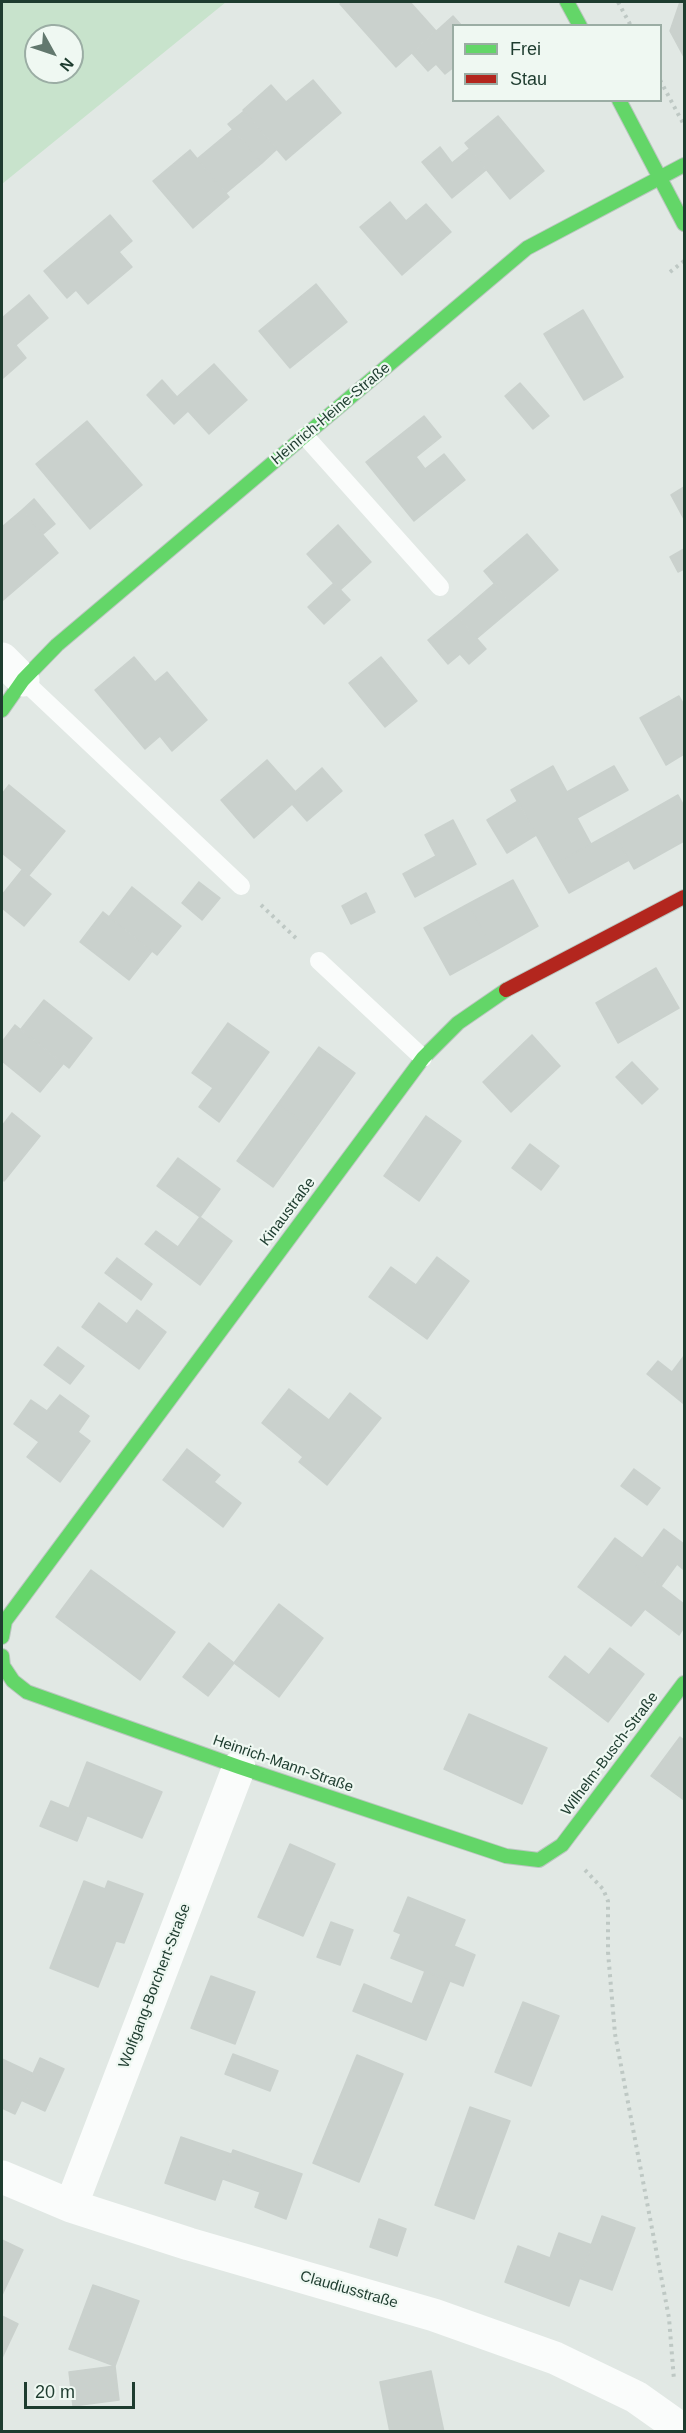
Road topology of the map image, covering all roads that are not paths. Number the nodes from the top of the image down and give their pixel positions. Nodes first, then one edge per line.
1 (567, 2) edge
2 (579, 24) edge
3 (620, 102) edge
4 (684, 165) edge
5 (660, 178) junction
6 (684, 224) edge
7 (306, 436) junction
8 (440, 587) dead end
9 (12, 669) edge
10 (2, 710) edge
11 (242, 886) road end
12 (684, 897) edge
13 (319, 961) road end
14 (423, 1058) junction
15 (2, 1637) edge
16 (2, 1661) edge
17 (684, 1683) edge
18 (239, 1767) junction
19 (562, 1845) joint
20 (2, 2176) edge
21 (71, 2206) junction
22 (682, 2425) edge

1 - 2 street
3 - 5 street
4 - 5 street, Heinrich-Heine-Straße
5 - 6 street
5 - 7 street, Heinrich-Heine-Straße
7 - 8 lane
7 - 9 street, Heinrich-Heine-Straße
9 - 10 street, Heinrich-Heine-Straße
9 - 11 lane
12 - 14 street, Kinaustraße
13 - 14 lane
14 - 15 street, Kinaustraße
16 - 18 street, Heinrich-Mann-Straße
17 - 19 street, Wilhelm-Busch-Straße
18 - 19 street, Heinrich-Mann-Straße
18 - 21 street, Wolfgang-Borchert-Straße
20 - 21 street, Claudiusstraße
21 - 22 street, Claudiusstraße

